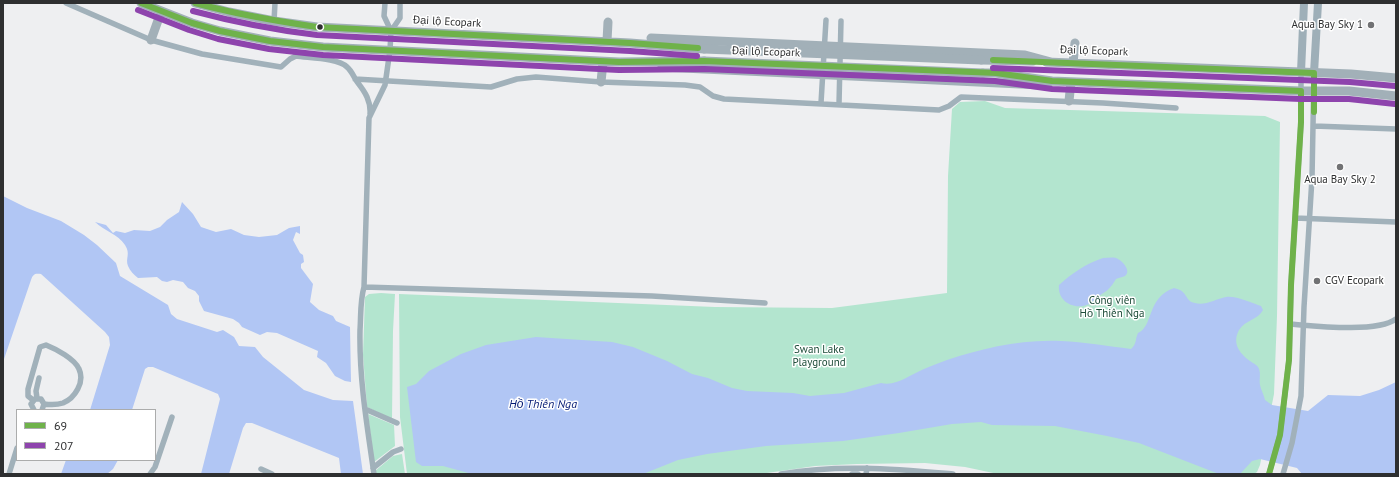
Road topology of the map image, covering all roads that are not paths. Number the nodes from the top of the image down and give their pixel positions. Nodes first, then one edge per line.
1 (66, 3) edge
2 (141, 3) edge
3 (195, 3) edge
4 (275, 3) edge
5 (385, 3) edge
6 (400, 3) edge
7 (1304, 3) edge
8 (1318, 3) edge
9 (161, 12) junction
10 (826, 20) dead end
11 (274, 22) junction
12 (608, 22) dead end
13 (841, 22) dead end
14 (391, 31) junction
15 (151, 40) junction
16 (607, 42) junction
17 (630, 43) junction
18 (1074, 43) dead end
19 (824, 46) junction
20 (841, 47) junction
21 (390, 50) junction
22 (603, 62) junction
23 (619, 62) junction
24 (1051, 62) junction
25 (1073, 63) junction
26 (1301, 72) junction
27 (1314, 73) junction
28 (823, 74) junction
29 (840, 75) junction
30 (1396, 78) edge
31 (355, 79) junction
32 (386, 81) junction
33 (1052, 81) junction
34 (601, 82) junction
35 (1071, 82) junction
36 (1301, 91) junction
37 (1314, 91) junction
38 (1396, 96) edge
39 (1069, 101) junction
40 (821, 103) junction
41 (839, 104) junction
42 (1176, 108) dead end
43 (369, 118) junction
44 (1314, 126) junction
45 (1396, 130) edge
46 (1295, 218) junction
47 (1311, 218) junction
48 (1396, 222) edge
49 (364, 287) junction
50 (765, 303) dead end
51 (1396, 319) edge
52 (1290, 324) junction
53 (1304, 325) junction
54 (39, 378) dead end
55 (35, 399) junction
56 (43, 407) edge
57 (34, 409) edge
58 (365, 409) junction
59 (172, 416) dead end
60 (397, 423) dead end
61 (401, 449) dead end
62 (16, 451) edge
63 (373, 468) junction
64 (262, 469) dead end
65 (867, 471) edge
66 (8, 474) edge
67 (150, 474) edge
68 (272, 474) edge
69 (374, 474) edge
70 (781, 474) edge
71 (852, 474) edge
72 (858, 474) edge
73 (953, 474) edge
74 (1269, 474) edge
75 (1283, 474) edge

1 - 15 street
2 - 9 highway, Đại lộ Ecopark
3 - 11 highway, Đại lộ Ecopark
4 - 11 street
5 - 14 street
6 - 14 street
7 - 26 main road
8 - 27 main road
9 - 15 highway
9 - 21 highway, Đại lộ Ecopark
10 - 19 street
11 - 14 highway, Đại lộ Ecopark
12 - 16 highway
13 - 20 street
14 - 16 highway, Đại lộ Ecopark
14 - 21 street
15 - 31 street
16 - 17 highway, Đại lộ Ecopark
17 - 19 highway
17 - 24 highway, Đại lộ Ecopark, bridge
18 - 25 highway
19 - 20 highway
19 - 28 street
20 - 24 highway
20 - 29 street
21 - 22 highway, Đại lộ Ecopark
21 - 32 street
22 - 23 highway, Đại lộ Ecopark
22 - 34 highway
23 - 28 highway
23 - 33 highway, Đại lộ Ecopark, bridge
24 - 25 highway, Đại lộ Ecopark
25 - 26 highway, Đại lộ Ecopark
26 - 27 highway, Đại lộ Ecopark
26 - 36 street
27 - 30 highway, Đại lộ Ecopark
27 - 37 street
28 - 29 highway
28 - 40 street
29 - 33 highway
29 - 41 street
31 - 32 street
31 - 43 street
32 - 34 street
32 - 43 street
33 - 35 highway, Đại lộ Ecopark
34 - 40 street
35 - 36 highway, Đại lộ Ecopark
35 - 39 highway
36 - 37 highway, Đại lộ Ecopark
36 - 46 street
37 - 38 highway, Đại lộ Ecopark
37 - 44 street
39 - 41 street
39 - 42 street
40 - 41 street
43 - 49 street
44 - 45 street
44 - 47 street
46 - 47 street
46 - 52 street
47 - 48 street
47 - 53 street
49 - 50 street
49 - 58 street
51 - 53 street
52 - 53 street
52 - 74 street
53 - 75 street
54 - 55 street
55 - 56 street
55 - 56 street
55 - 57 street
58 - 60 street
58 - 63 street
59 - 67 street
61 - 63 street
62 - 66 street
63 - 69 street
64 - 68 street
65 - 70 street
65 - 73 street
71 - 72 street

